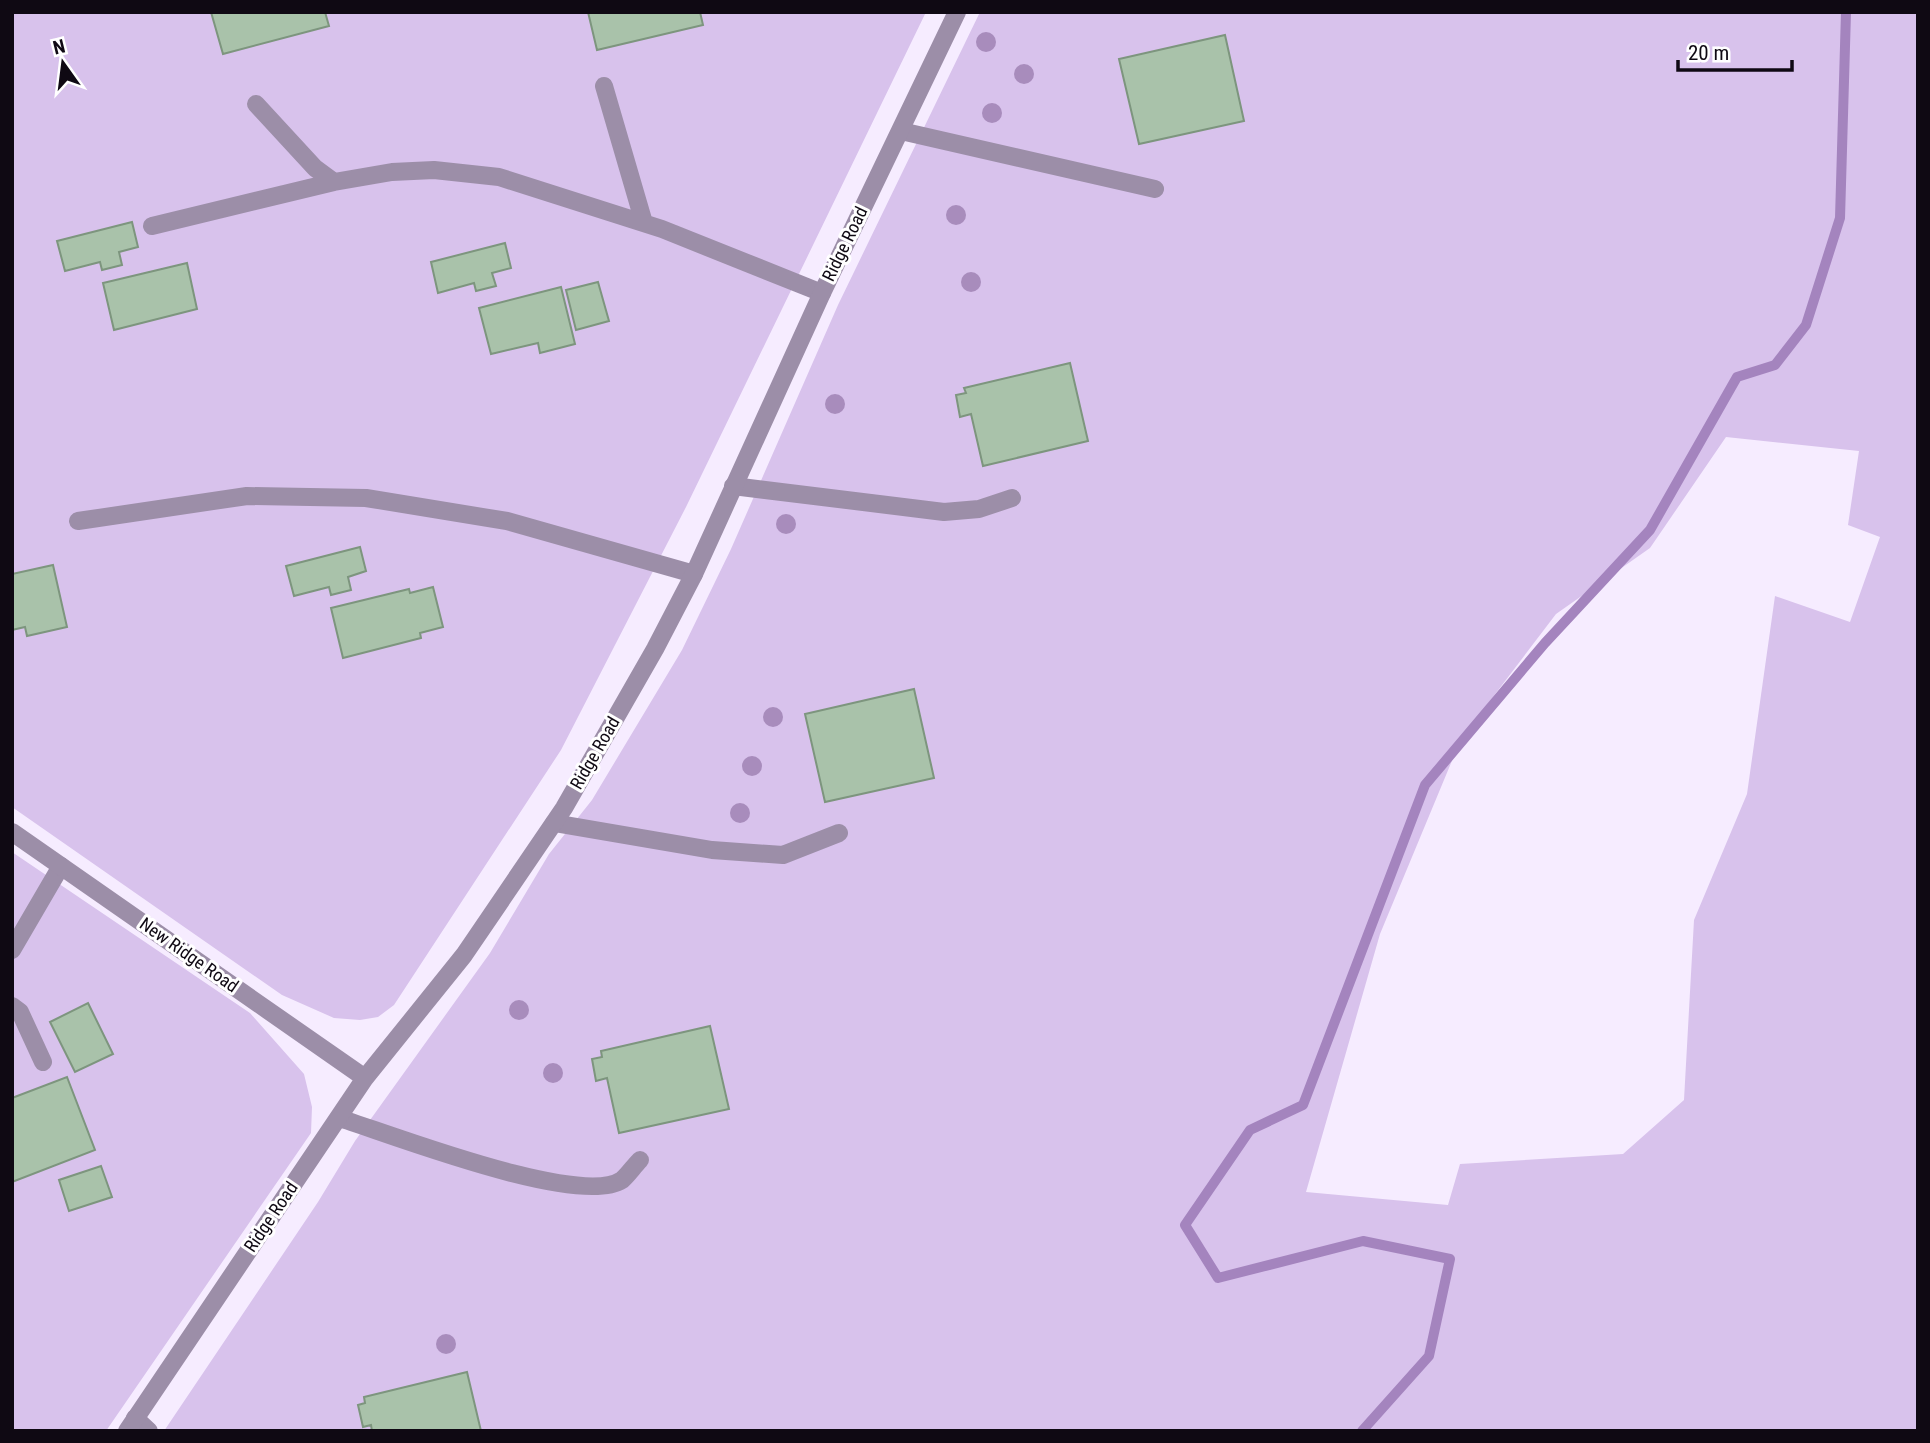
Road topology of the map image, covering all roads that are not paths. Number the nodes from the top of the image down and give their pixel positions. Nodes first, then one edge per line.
1 (957, 12) edge
2 (604, 86) dead end
3 (256, 104) dead end
4 (901, 131) junction
5 (334, 182) junction
6 (1155, 189) dead end
7 (644, 223) junction
8 (152, 226) dead end
9 (822, 293) junction
10 (733, 486) junction
11 (1012, 498) dead end
12 (78, 521) dead end
13 (694, 574) junction
14 (554, 823) junction
15 (12, 832) edge
16 (839, 834) dead end
17 (61, 866) junction
18 (12, 950) edge
19 (12, 1006) edge
20 (43, 1062) dead end
21 (365, 1078) junction
22 (339, 1118) junction
23 (640, 1160) dead end
24 (131, 1424) edge
25 (149, 1431) edge

1 - 4 street, Ridge Road
2 - 7 street
3 - 5 street
4 - 6 street
4 - 9 street, Ridge Road
5 - 7 street
5 - 8 street
7 - 9 street
9 - 10 street, Ridge Road
10 - 11 street
10 - 13 street, Ridge Road
12 - 13 street
13 - 14 street, Ridge Road
14 - 16 street
14 - 21 street, Ridge Road
15 - 17 street, New Ridge Road
17 - 18 street
17 - 21 street, New Ridge Road
19 - 20 street
21 - 22 street, Ridge Road
22 - 23 street
22 - 24 street, Ridge Road
24 - 25 street

